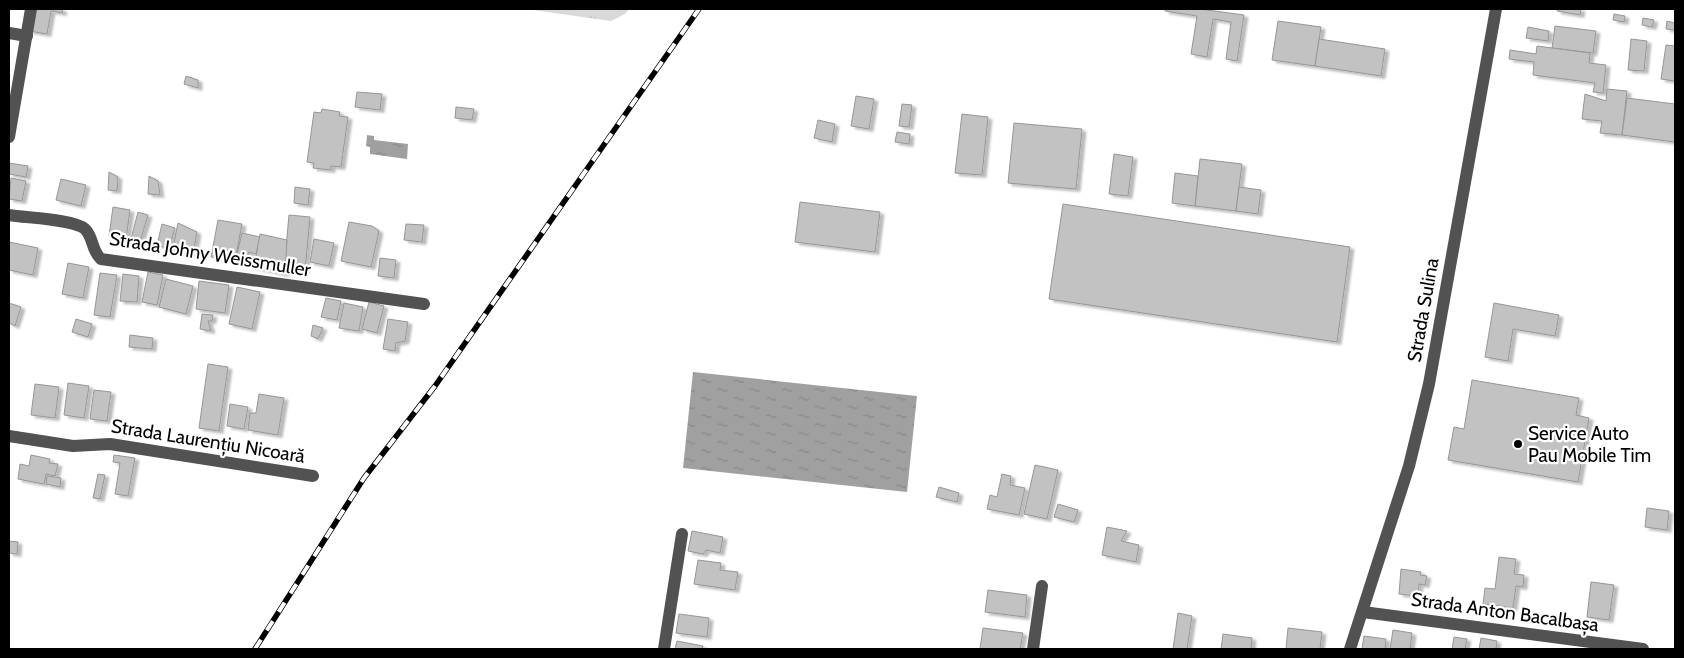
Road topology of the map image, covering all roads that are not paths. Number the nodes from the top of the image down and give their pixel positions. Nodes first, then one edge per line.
1 (31, 9) edge
2 (1496, 9) edge
3 (9, 33) edge
4 (27, 36) junction
5 (9, 137) edge
6 (9, 215) edge
7 (424, 304) dead end
8 (9, 436) edge
9 (313, 476) dead end
10 (682, 534) dead end
11 (1042, 586) dead end
12 (1363, 612) junction
13 (664, 649) edge
14 (1033, 649) edge
15 (1350, 649) edge
16 (1643, 649) edge

1 - 4 street
2 - 12 street, Strada Sulina
3 - 4 street
4 - 5 street
6 - 7 street, Strada Johny Weissmuller
8 - 9 street, Strada Laurențiu Nicoară
10 - 13 street
11 - 14 street
12 - 15 street, Strada Sulina
12 - 16 street, Strada Anton Bacalbașa

